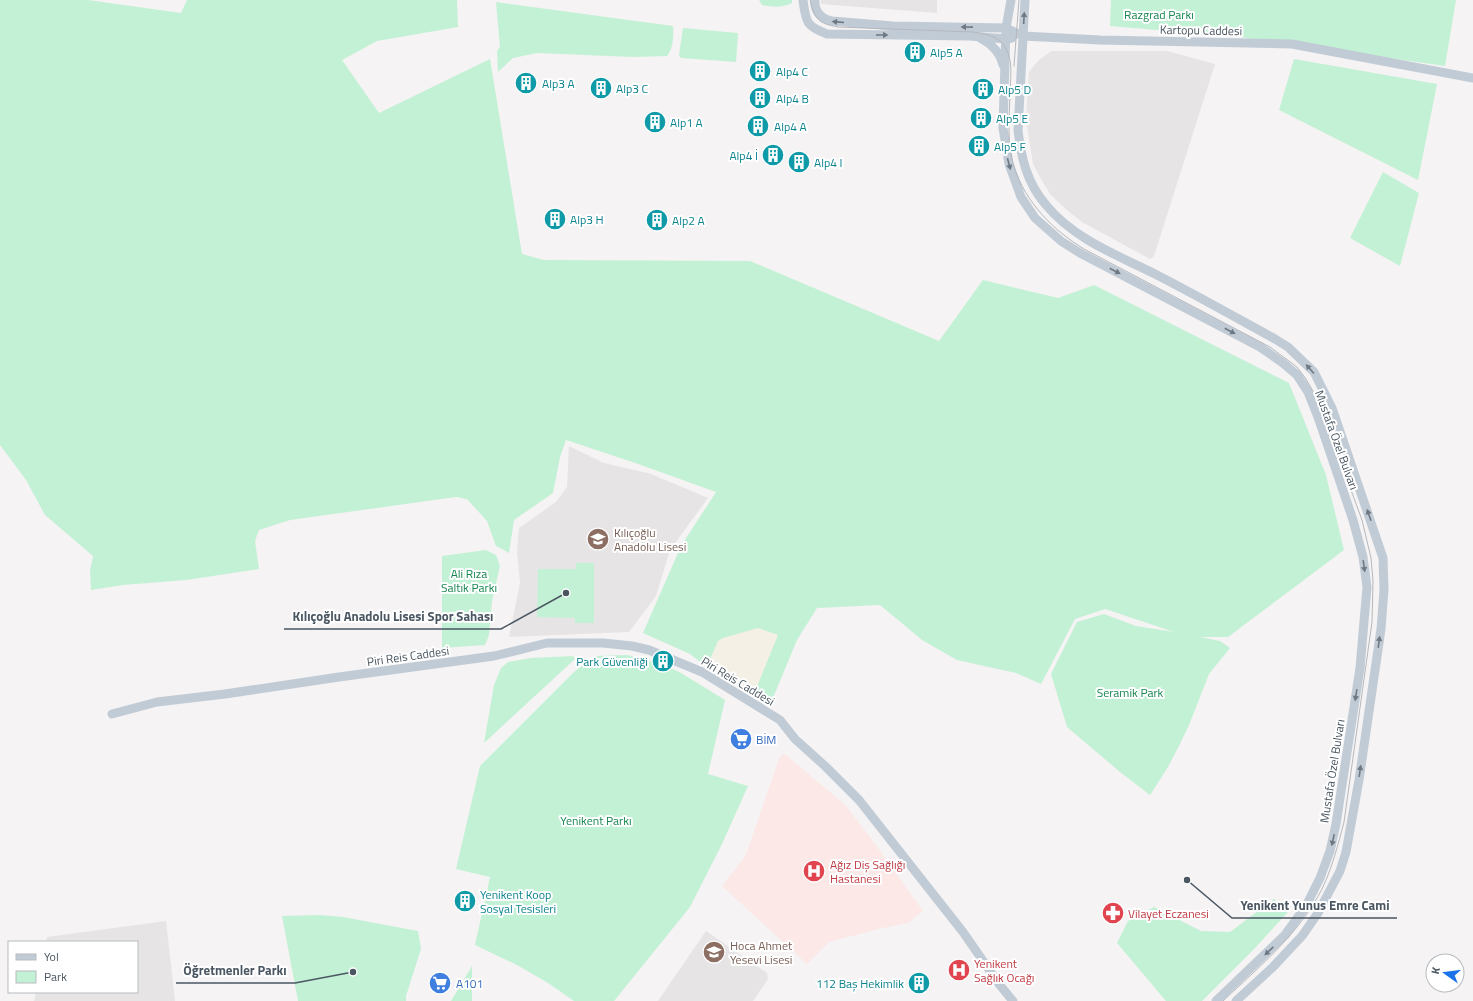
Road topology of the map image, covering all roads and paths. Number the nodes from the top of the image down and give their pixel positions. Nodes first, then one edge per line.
1 (804, 0) edge
2 (1011, 0) edge
3 (1025, 0) edge
4 (815, 4) edge
5 (1006, 28) junction
6 (970, 36) junction
7 (1023, 36) junction
8 (1006, 39) junction
9 (1005, 75) junction
10 (1473, 78) edge
11 (112, 714) dead end
12 (1013, 1001) edge
13 (1216, 1001) edge
14 (1236, 1001) edge

1 -> 6 main road
2 - 5 main road, Mustafa Özel Bulvarı
7 -> 3 main road, Mustafa Özel Bulvarı
5 -> 4 main road, Kartopu Caddesi
5 - 7 main road, Kartopu Caddesi
5 - 8 main road, Mustafa Özel Bulvarı
6 - 8 main road
6 - 9 main road
7 - 8 main road
7 - 10 main road, Kartopu Caddesi
14 -> 7 main road, Mustafa Özel Bulvarı
8 - 9 main road, Mustafa Özel Bulvarı
9 -> 13 main road, Mustafa Özel Bulvarı
11 - 12 main road, Piri Reis Caddesi

